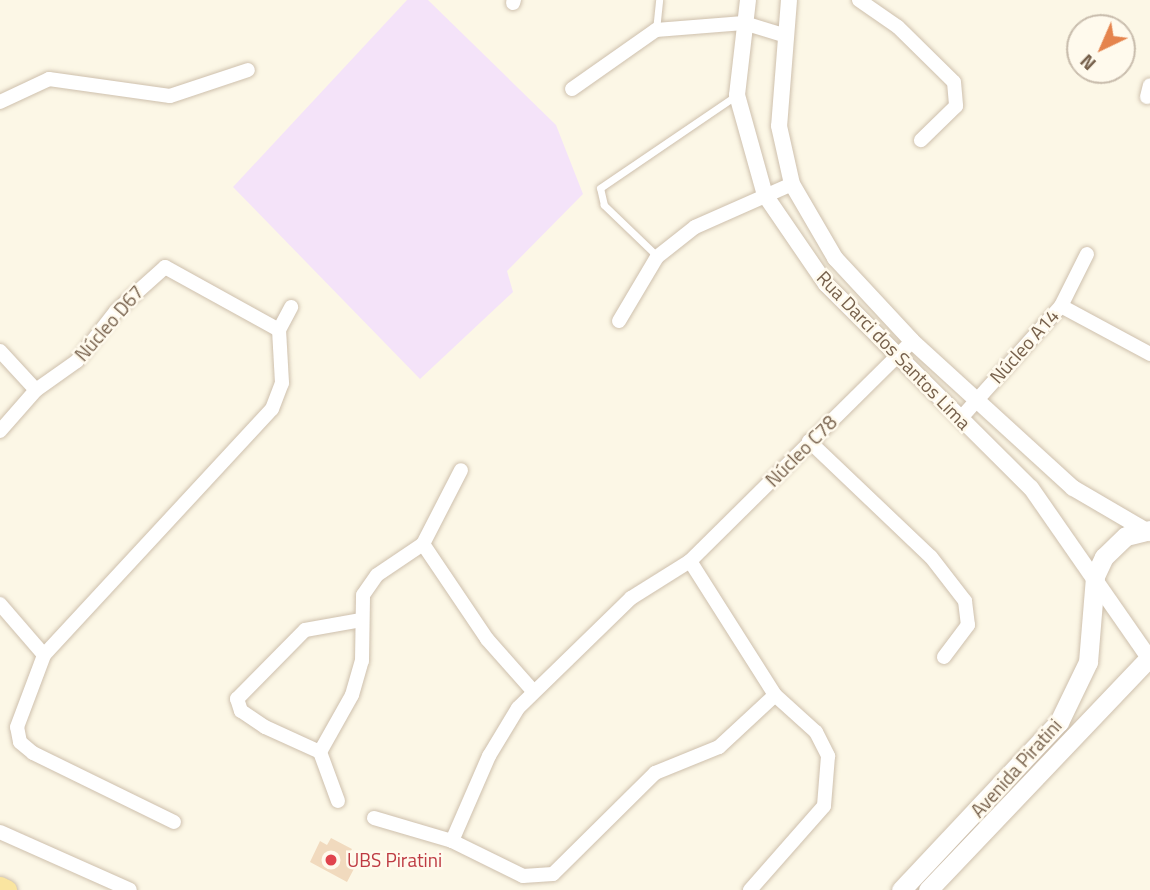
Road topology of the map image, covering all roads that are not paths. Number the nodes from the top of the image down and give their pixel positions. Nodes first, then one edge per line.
1 (668, 0) edge
2 (748, 0) edge
3 (789, 0) edge
4 (859, 0) edge
5 (659, 2) edge
6 (744, 23) junction
7 (656, 30) junction
8 (783, 35) junction
9 (248, 70) dead end
10 (572, 89) dead end
11 (737, 95) junction
12 (0, 102) edge
13 (921, 140) dead end
14 (792, 184) junction
15 (765, 195) junction
16 (1087, 254) dead end
17 (657, 257) junction
18 (1061, 306) junction
19 (291, 307) dead end
20 (619, 321) dead end
21 (279, 330) junction
22 (912, 341) junction
23 (0, 351) edge
24 (1150, 354) edge
25 (898, 357) junction
26 (36, 390) junction
27 (978, 398) junction
28 (960, 419) junction
29 (0, 431) edge
30 (809, 441) junction
31 (461, 470) dead end
32 (1148, 531) edge
33 (423, 544) junction
34 (690, 561) junction
35 (1095, 576) junction
36 (0, 604) edge
37 (362, 620) junction
38 (44, 655) junction
39 (944, 657) dead end
40 (1150, 658) edge
41 (533, 691) junction
42 (775, 695) junction
43 (320, 752) junction
44 (338, 801) dead end
45 (374, 818) dead end
46 (174, 822) dead end
47 (0, 832) edge
48 (453, 841) junction
49 (0, 887) edge
50 (6, 890) edge
51 (130, 890) edge
52 (750, 890) edge
53 (901, 890) edge
54 (928, 890) edge

1 - 5 lane
2 - 6 street, Rua Darci dos Santos Lima
3 - 8 street, Rua Darci dos Santos Lima
4 - 13 street
5 - 7 lane
6 - 7 street
6 - 8 street
6 - 11 street, Rua Darci dos Santos Lima
7 - 10 street
8 - 14 street, Rua Darci dos Santos Lima
9 - 12 street
11 - 15 street, Rua Darci dos Santos Lima
11 - 17 lane
14 - 15 street
14 - 22 street, Rua Darci dos Santos Lima
15 - 17 street
15 - 25 street, Rua Darci dos Santos Lima
16 - 18 street, Núcleo A14
17 - 20 street
18 - 24 street
18 - 27 street, Núcleo A14
19 - 21 street
21 - 26 street, Núcleo D67
21 - 38 street
22 - 25 street, Núcleo C78
22 - 27 street, Rua Darci dos Santos Lima
23 - 26 street
25 - 28 street, Rua Darci dos Santos Lima
25 - 30 street, Núcleo C78
26 - 29 street
27 - 28 street, Núcleo A14
27 - 32 street, Rua Darci dos Santos Lima
28 - 35 street, Rua Darci dos Santos Lima
30 - 34 street, Núcleo C78
30 - 39 street
31 - 33 street
32 - 35 main road, Avenida Piratini
33 - 37 street
33 - 41 street
34 - 41 street, Núcleo C78
34 - 42 street
35 - 40 street, Rua Darci dos Santos Lima
35 - 53 main road, Avenida Piratini
36 - 38 street
37 - 43 street
37 - 43 street
38 - 46 street
40 - 54 main road, Avenida Piratini
41 - 48 street, Núcleo C78
42 - 48 street
42 - 52 street
43 - 44 street
45 - 48 street
47 - 51 street
49 - 50 main road

